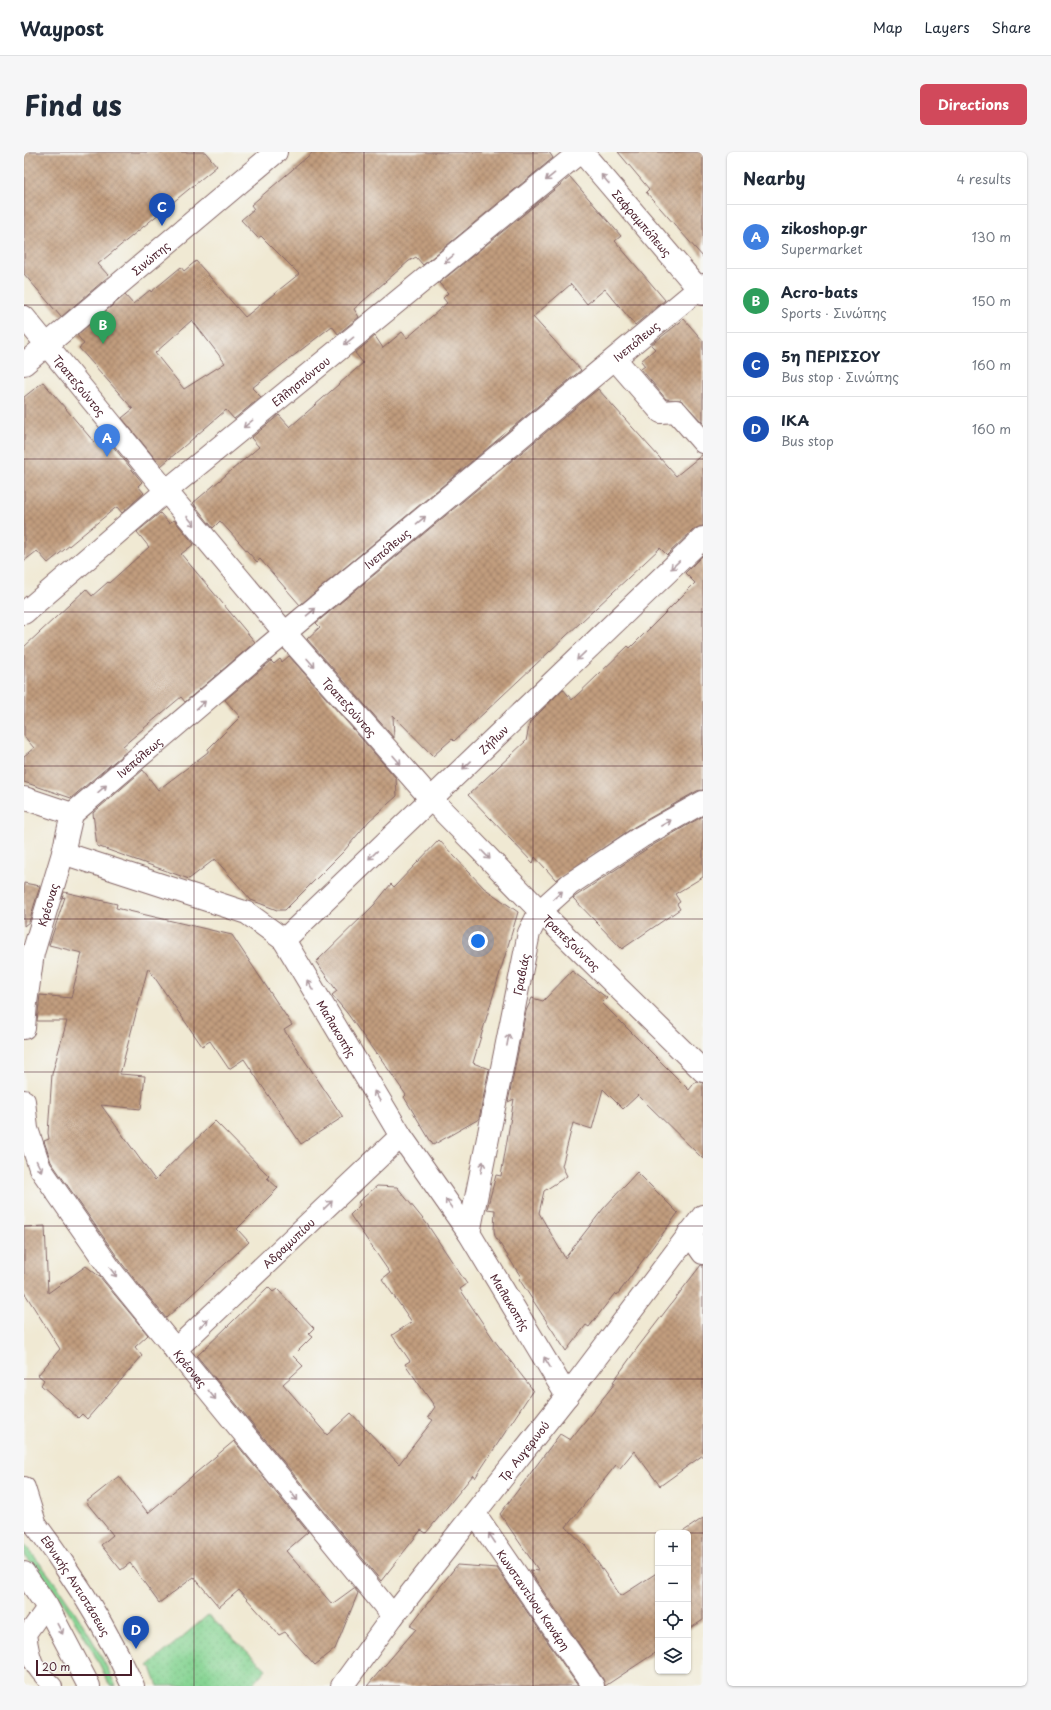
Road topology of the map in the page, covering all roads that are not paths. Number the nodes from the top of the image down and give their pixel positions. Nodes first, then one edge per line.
1 (276, 152) edge
2 (581, 152) edge
3 (701, 289) edge
4 (24, 317) edge
5 (47, 345) junction
6 (615, 359) junction
7 (24, 364) edge
8 (703, 442) edge
9 (166, 491) junction
10 (703, 538) edge
11 (24, 613) edge
12 (285, 633) junction
13 (24, 798) edge
14 (431, 799) junction
15 (703, 802) edge
16 (72, 814) junction
17 (63, 853) junction
18 (540, 911) junction
19 (284, 940) junction
20 (29, 953) edge
21 (24, 1028) edge
22 (703, 1071) edge
23 (24, 1101) edge
24 (401, 1136) junction
25 (703, 1216) edge
26 (469, 1233) junction
27 (689, 1233) junction
28 (703, 1253) edge
29 (175, 1350) junction
30 (568, 1396) junction
31 (24, 1488) edge
32 (475, 1514) junction
33 (30, 1517) edge
34 (24, 1573) edge
35 (47, 1606) junction
36 (393, 1616) junction
37 (53, 1686) edge
38 (89, 1686) edge
39 (133, 1686) edge
40 (342, 1686) edge
41 (593, 1686) edge

1 - 5 street, Σινώπης
3 -> 2 street, Σαφραμπόλεως
2 -> 9 street, Ελλησπόντου
3 - 6 street, Ινεπόλεως
4 - 5 street, Τραπεζούντος
5 - 7 street, Σινώπης
5 - 9 street, Τραπεζούντος
6 - 8 street
12 -> 6 street, Ινεπόλεως
9 - 11 street, Ελλησπόντου
9 -> 12 street, Τραπεζούντος
10 -> 14 street, Ζήλων
12 -> 14 street, Τραπεζούντος
16 -> 12 street, Ινεπόλεως
13 - 16 street
14 -> 18 street, Τραπεζούντος
14 -> 19 street, Ζήλων
18 -> 15 street, Γραβιάς
16 - 17 street
17 - 19 street, Μαλακοπής
17 - 20 street, Κρέσνας
18 - 22 street, Τραπεζούντος
26 -> 18 street, Γραβιάς
24 -> 19 street, Μαλακοπής
20 - 21 street, Κρέσνας
23 -> 29 street, Κρέσνας
26 -> 24 street, Μαλακοπής
29 -> 24 street, Αδραμυπίου
25 - 27 street, Τρ. Αυγερινού
30 -> 26 street, Μαλακοπής
27 - 28 street
27 - 30 street, Τρ. Αυγερινού
29 -> 36 street, Κρέσνας
30 - 32 street, Τρ. Αυγερινού
31 - 33 street, Εθνικής Αντιστάσεως
32 - 36 street, Τρ. Αυγερινού
41 -> 32 street, Κωνσταντίνου Κανάρη
33 - 39 street, Εθνικής Αντιστάσεως
34 - 35 street
35 - 37 lane
35 -> 38 street
36 - 40 street, Τρ. Αυγερινού

